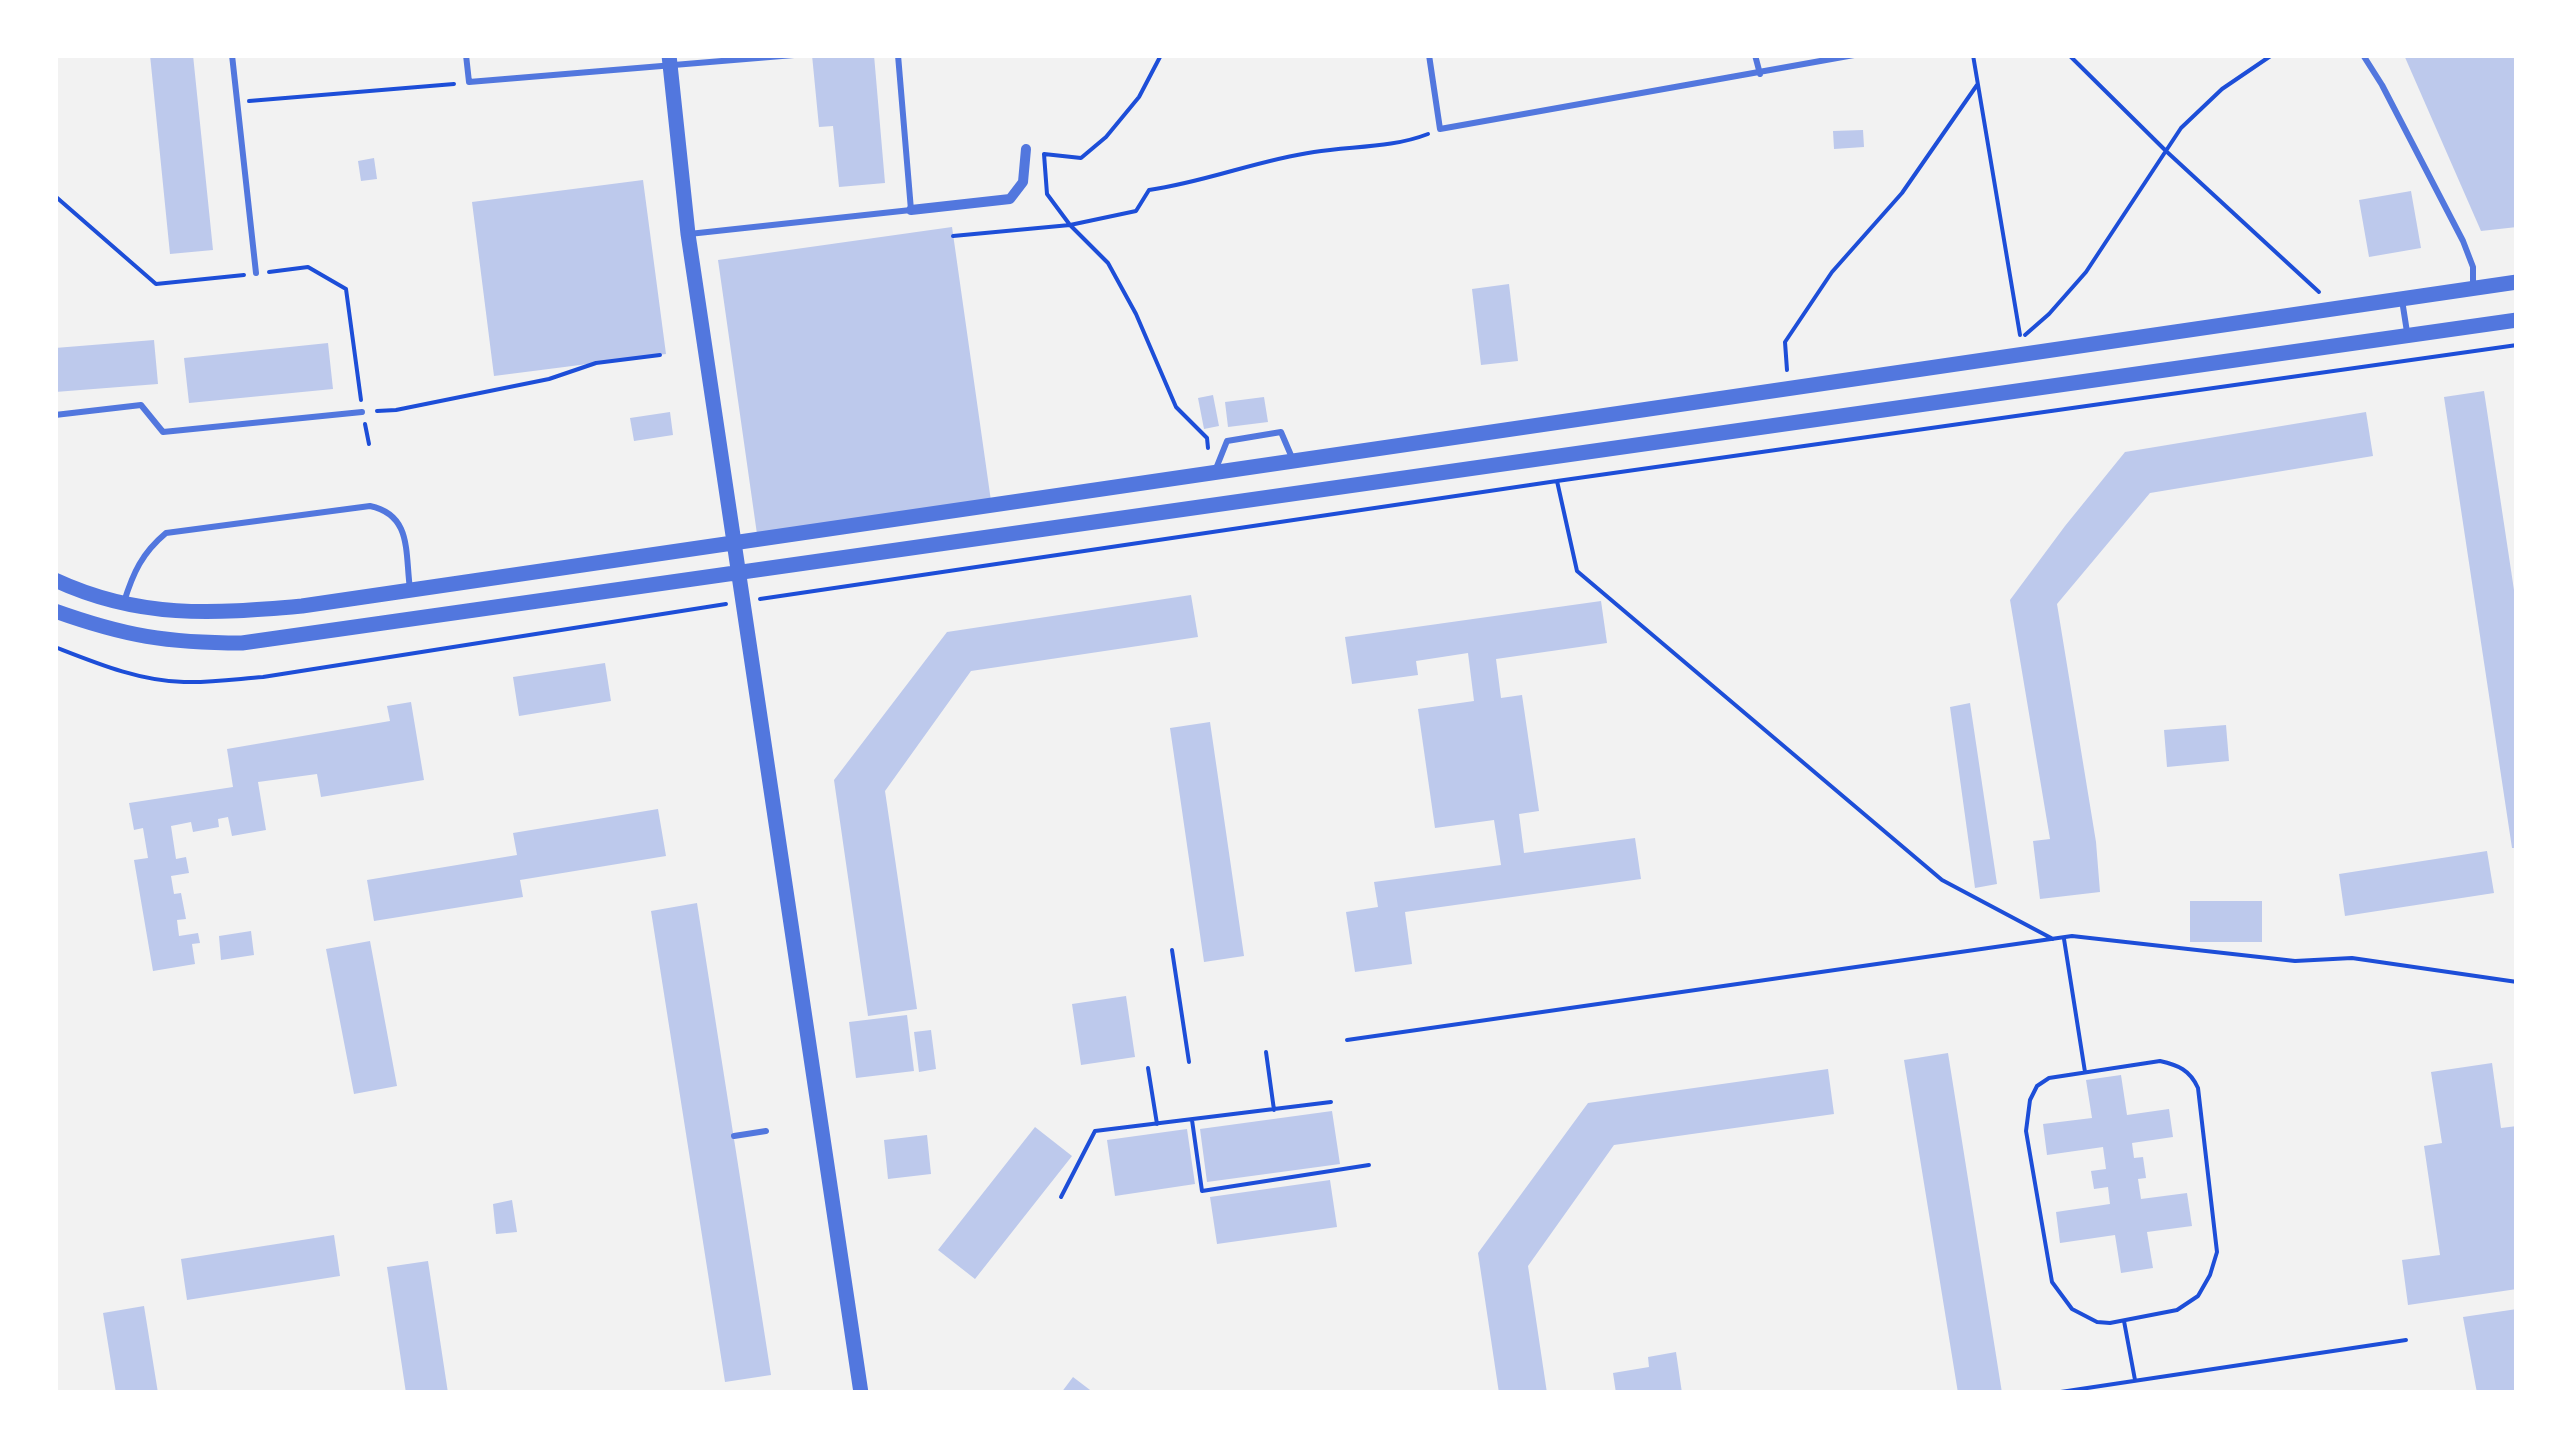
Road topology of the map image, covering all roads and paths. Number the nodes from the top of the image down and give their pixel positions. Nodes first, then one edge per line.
1 (245, 55) edge
2 (466, 55) edge
3 (794, 55) edge
4 (898, 55) edge
5 (1161, 55) edge
6 (1429, 55) edge
7 (1756, 55) edge
8 (1854, 55) edge
9 (1972, 55) edge
10 (2069, 55) edge
11 (2272, 55) edge
12 (2363, 55) edge
13 (232, 56) edge
14 (668, 60) edge
15 (1760, 74) junction
16 (469, 82) junction
17 (1977, 84) junction
18 (240, 102) junction
19 (1440, 129) junction
20 (1026, 149) dead end
21 (2166, 151) junction
22 (55, 196) edge
23 (911, 210) junction
24 (1070, 225) junction
25 (688, 234) junction
26 (954, 236) dead end
27 (256, 273) junction
28 (2517, 282) edge
29 (2472, 288) junction
30 (2402, 299) junction
31 (2338, 308) junction
32 (2517, 320) edge
33 (2408, 335) junction
34 (2517, 345) edge
35 (660, 354) dead end
36 (1788, 388) junction
37 (362, 412) junction
38 (55, 415) edge
39 (369, 444) dead end
40 (1552, 456) junction
41 (1293, 461) junction
42 (1213, 473) junction
43 (1557, 480) junction
44 (734, 542) junction
45 (738, 572) junction
46 (55, 580) edge
47 (410, 590) junction
48 (124, 602) junction
49 (743, 602) junction
50 (55, 611) edge
51 (55, 647) edge
52 (2064, 937) junction
53 (2052, 939) junction
54 (1172, 950) dead end
55 (2517, 982) edge
56 (1347, 1040) dead end
57 (1266, 1052) dead end
58 (1190, 1062) dead end
59 (1148, 1068) dead end
60 (2085, 1072) junction
61 (1331, 1102) dead end
62 (1274, 1110) junction
63 (1192, 1120) junction
64 (1157, 1124) junction
65 (766, 1131) dead end
66 (734, 1136) dead end
67 (1369, 1165) dead end
68 (1061, 1197) dead end
69 (2124, 1321) junction
70 (2406, 1340) dead end
71 (2135, 1381) junction
72 (861, 1393) edge
73 (2054, 1393) edge

1 - 13 lane
2 - 16 lane
3 - 14 lane
4 - 23 lane
5 - 24 path
6 - 19 lane
7 - 15 lane
8 - 15 lane
9 - 17 path
10 - 21 path
11 - 21 path
12 - 29 lane
13 - 18 lane
14 - 16 lane
14 - 25 street
15 - 19 lane
16 - 18 path
17 - 21 path
17 - 36 path
18 - 27 lane
19 - 24 path
20 - 23 street
21 - 31 path
22 - 27 path
23 - 25 lane
24 - 26 path
24 - 42 path
25 - 44 street
27 - 37 path
28 - 29 street
29 - 30 street
30 - 31 street
30 - 33 lane
31 - 36 street
32 - 33 street
33 - 40 street
34 - 43 path
35 - 37 path
36 - 41 street
37 - 38 lane
37 - 39 path
40 - 43 path
40 - 45 street
41 - 42 street
41 - 42 lane
42 - 44 street
43 - 49 path
43 - 53 path
44 - 45 street
44 - 47 street
45 - 49 street
45 - 50 street
46 - 48 street
47 - 48 street
47 - 48 lane
49 - 51 path
49 - 72 street
52 - 53 path
52 - 55 path
52 - 60 path
53 - 56 path
54 - 58 path
57 - 62 path
59 - 64 path
60 - 69 path
60 - 69 path
61 - 62 path
62 - 63 path
63 - 64 path
63 - 67 path
64 - 68 path
65 - 66 lane
69 - 71 path
70 - 71 path
71 - 73 path

